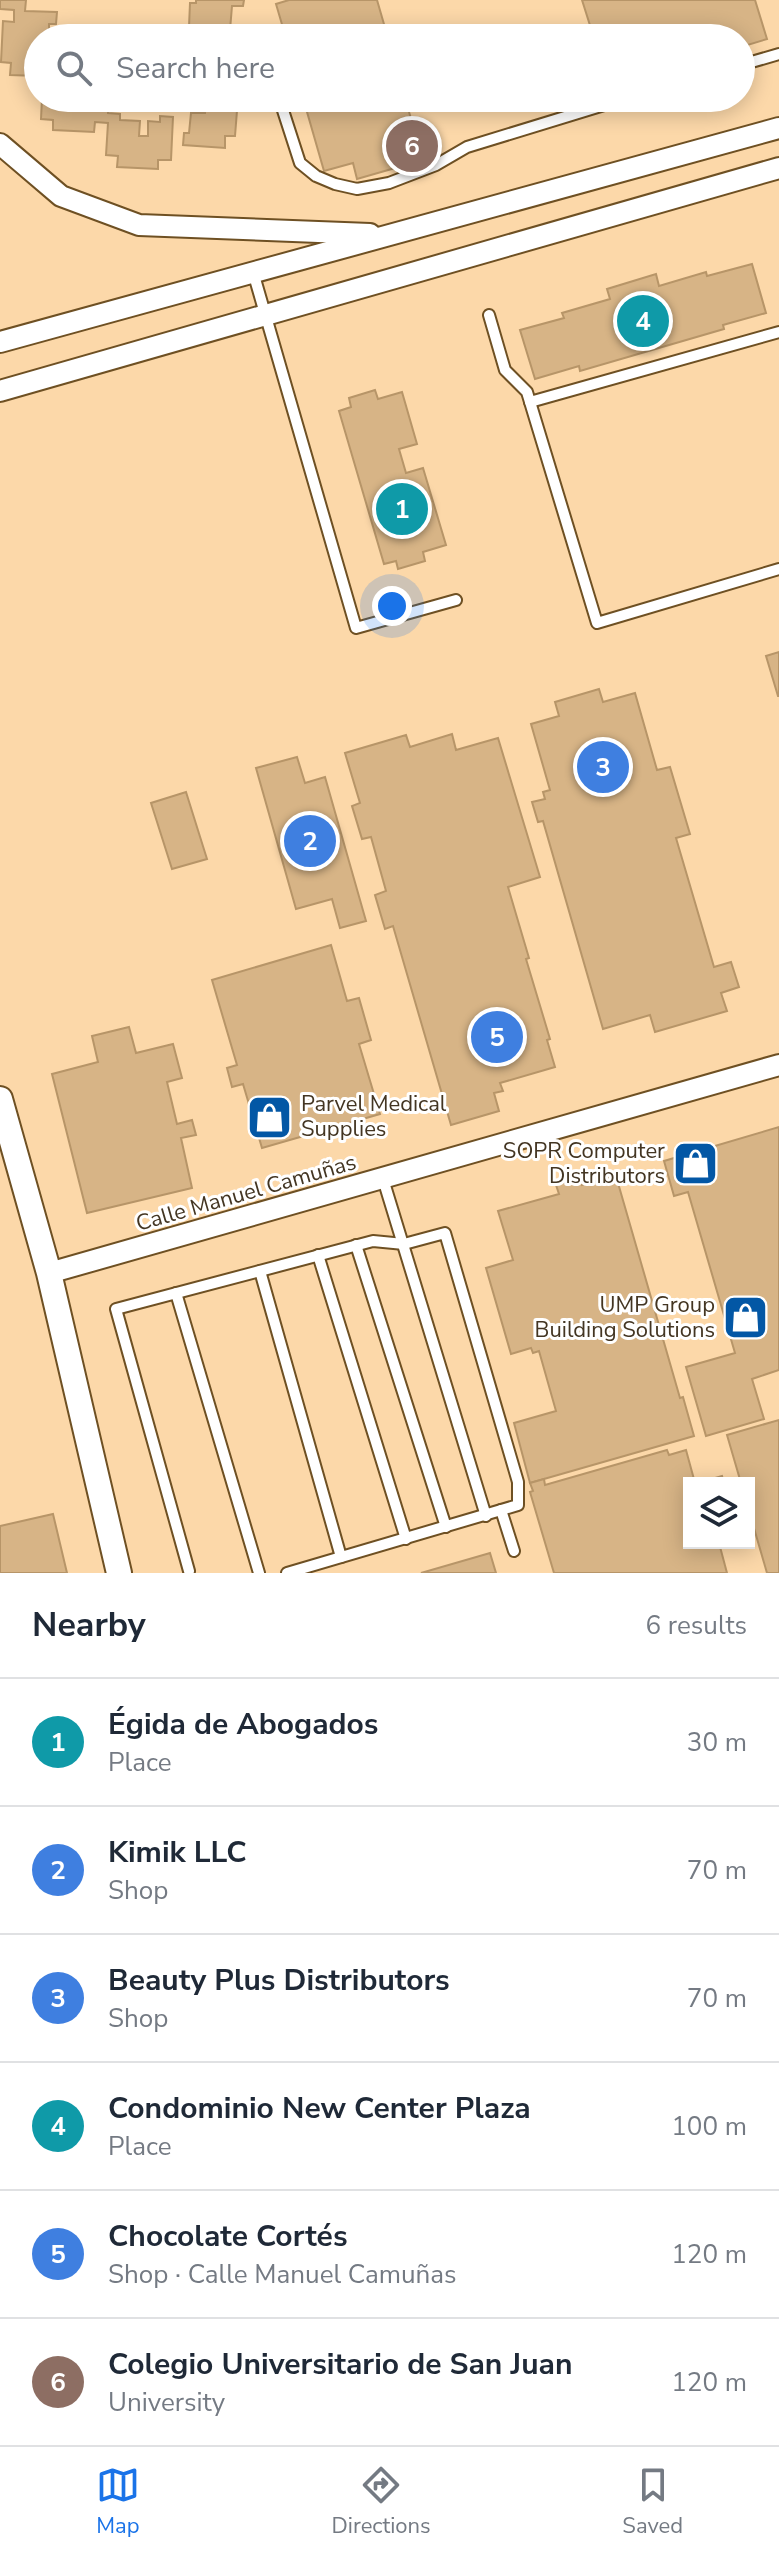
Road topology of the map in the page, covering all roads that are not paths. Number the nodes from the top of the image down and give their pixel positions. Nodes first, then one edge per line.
1 (779, 54) edge
2 (755, 61) edge
3 (284, 112) edge
4 (581, 112) edge
5 (779, 128) edge
6 (0, 144) edge
7 (779, 168) edge
8 (390, 234) junction
9 (253, 272) junction
10 (265, 315) junction
11 (489, 315) dead end
12 (779, 332) edge
13 (0, 342) edge
14 (0, 391) edge
15 (530, 402) junction
16 (779, 569) edge
17 (456, 600) dead end
18 (779, 1065) edge
19 (0, 1099) edge
20 (383, 1179) junction
21 (404, 1244) junction
22 (356, 1245) junction
23 (318, 1255) junction
24 (260, 1271) junction
25 (49, 1273) junction
26 (176, 1293) junction
27 (501, 1510) junction
28 (486, 1516) junction
29 (446, 1527) junction
30 (406, 1539) junction
31 (514, 1551) dead end
32 (341, 1557) junction
33 (189, 1571) edge
34 (119, 1573) edge
35 (259, 1573) edge
36 (287, 1573) edge

1 - 2 lane
3 - 4 lane
5 - 8 street
6 - 8 street
7 - 10 street
8 - 9 street
9 - 10 lane
9 - 13 street
10 - 14 street
10 - 17 lane
11 - 15 lane
12 - 15 lane
15 - 16 lane
18 - 20 street, Calle Manuel Camuñas
19 - 25 street
20 - 21 lane
20 - 25 street, Calle Manuel Camuñas
21 - 22 lane
21 - 27 lane
21 - 28 lane
22 - 23 lane
22 - 29 lane
23 - 24 lane
23 - 30 lane
24 - 26 lane
24 - 32 lane
25 - 34 street
26 - 33 lane
26 - 35 lane
27 - 28 lane
27 - 31 lane
28 - 29 lane
29 - 30 lane
30 - 32 lane
32 - 36 lane

